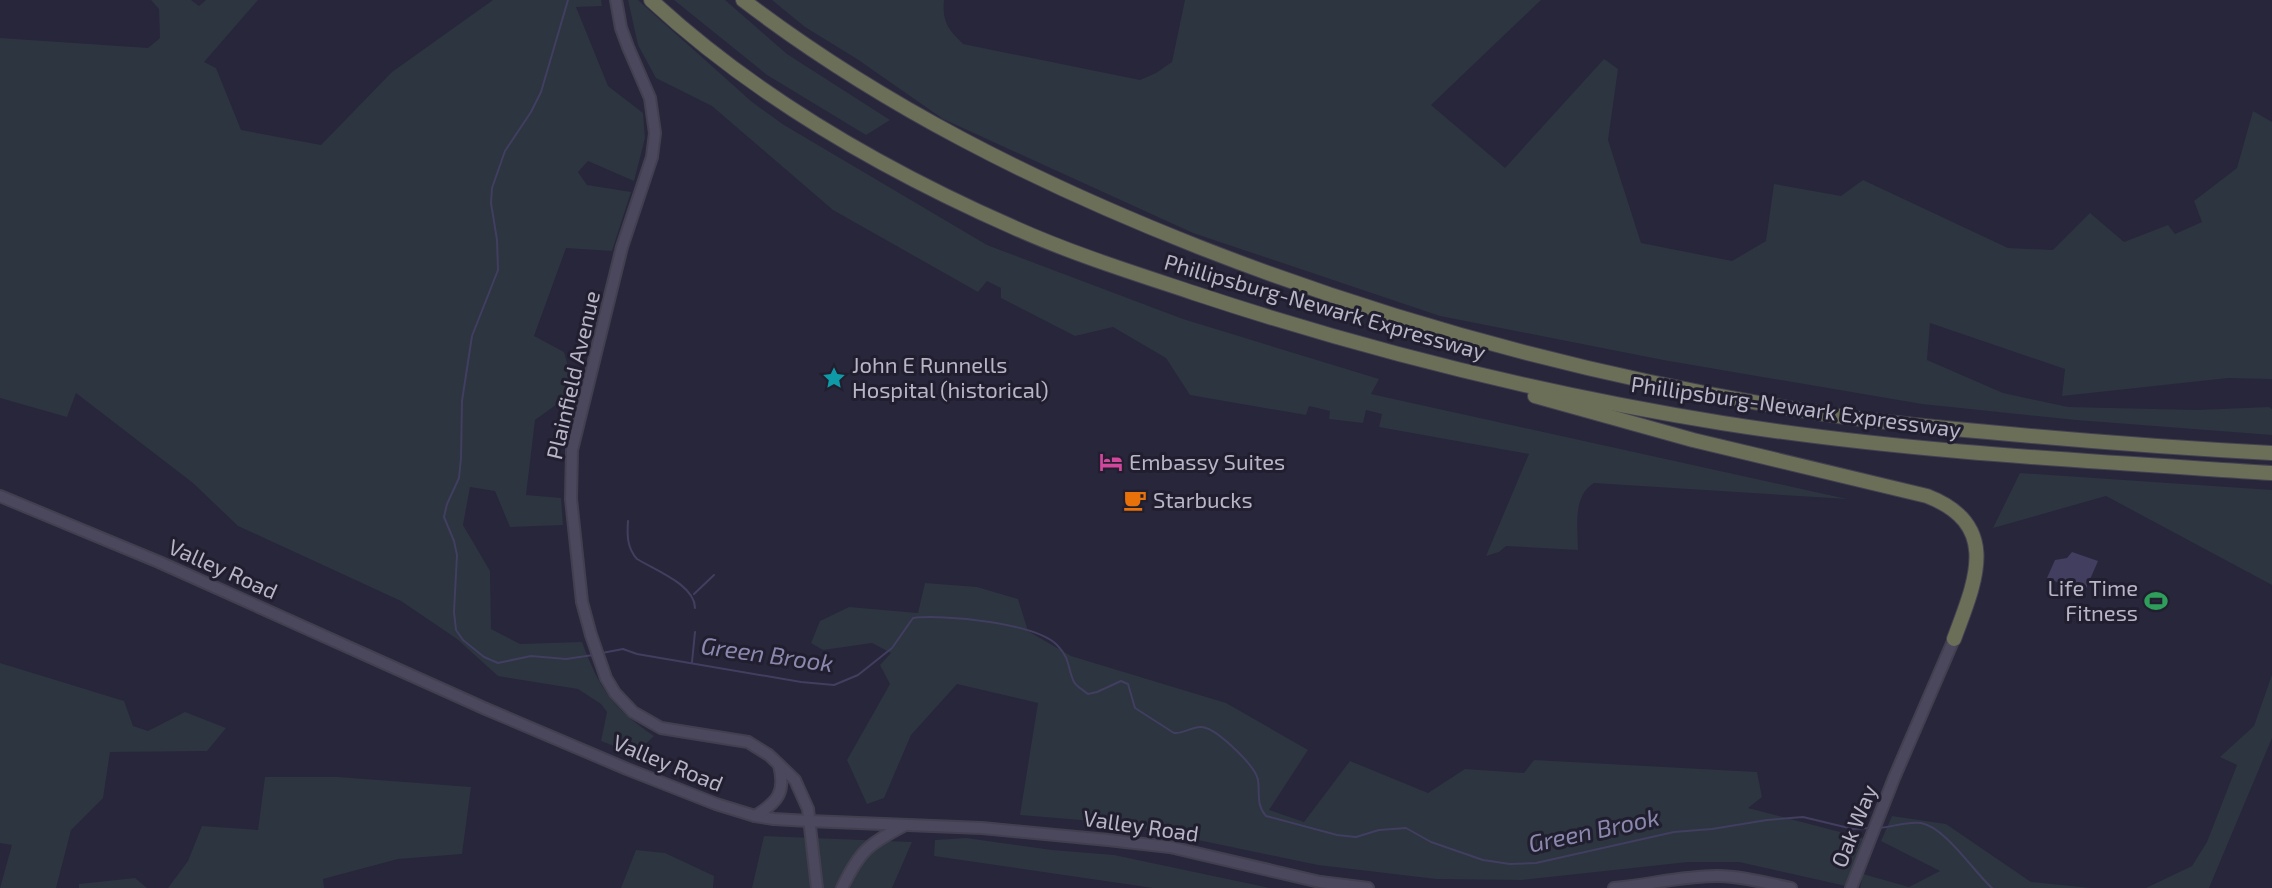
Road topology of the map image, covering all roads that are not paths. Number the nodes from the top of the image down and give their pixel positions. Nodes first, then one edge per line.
1 (616, 0) edge
2 (651, 0) edge
3 (743, 0) edge
4 (1504, 380) junction
5 (2272, 453) edge
6 (2272, 472) edge
7 (0, 496) edge
8 (1954, 639) joint
9 (778, 762) junction
10 (755, 816) junction
11 (809, 821) junction
12 (907, 824) junction
13 (817, 888) edge
14 (842, 888) edge
15 (1368, 888) edge
16 (1614, 888) edge
17 (1791, 888) edge
18 (1851, 888) edge

1 - 9 main road, Plainfield Avenue
2 - 4 highway, Phillipsburg-Newark Expressway
3 - 5 highway, Phillipsburg-Newark Expressway
4 - 6 highway, Phillipsburg-Newark Expressway
4 - 8 highway
7 - 10 main road, Valley Road
8 - 18 main road, Oak Way
9 - 10 main road
9 - 11 main road, Plainfield Avenue
10 - 11 main road, Valley Road
11 - 12 main road, Valley Road
11 - 13 main road, Plainfield Avenue
12 - 14 main road
12 - 15 main road, Valley Road
16 - 17 main road

